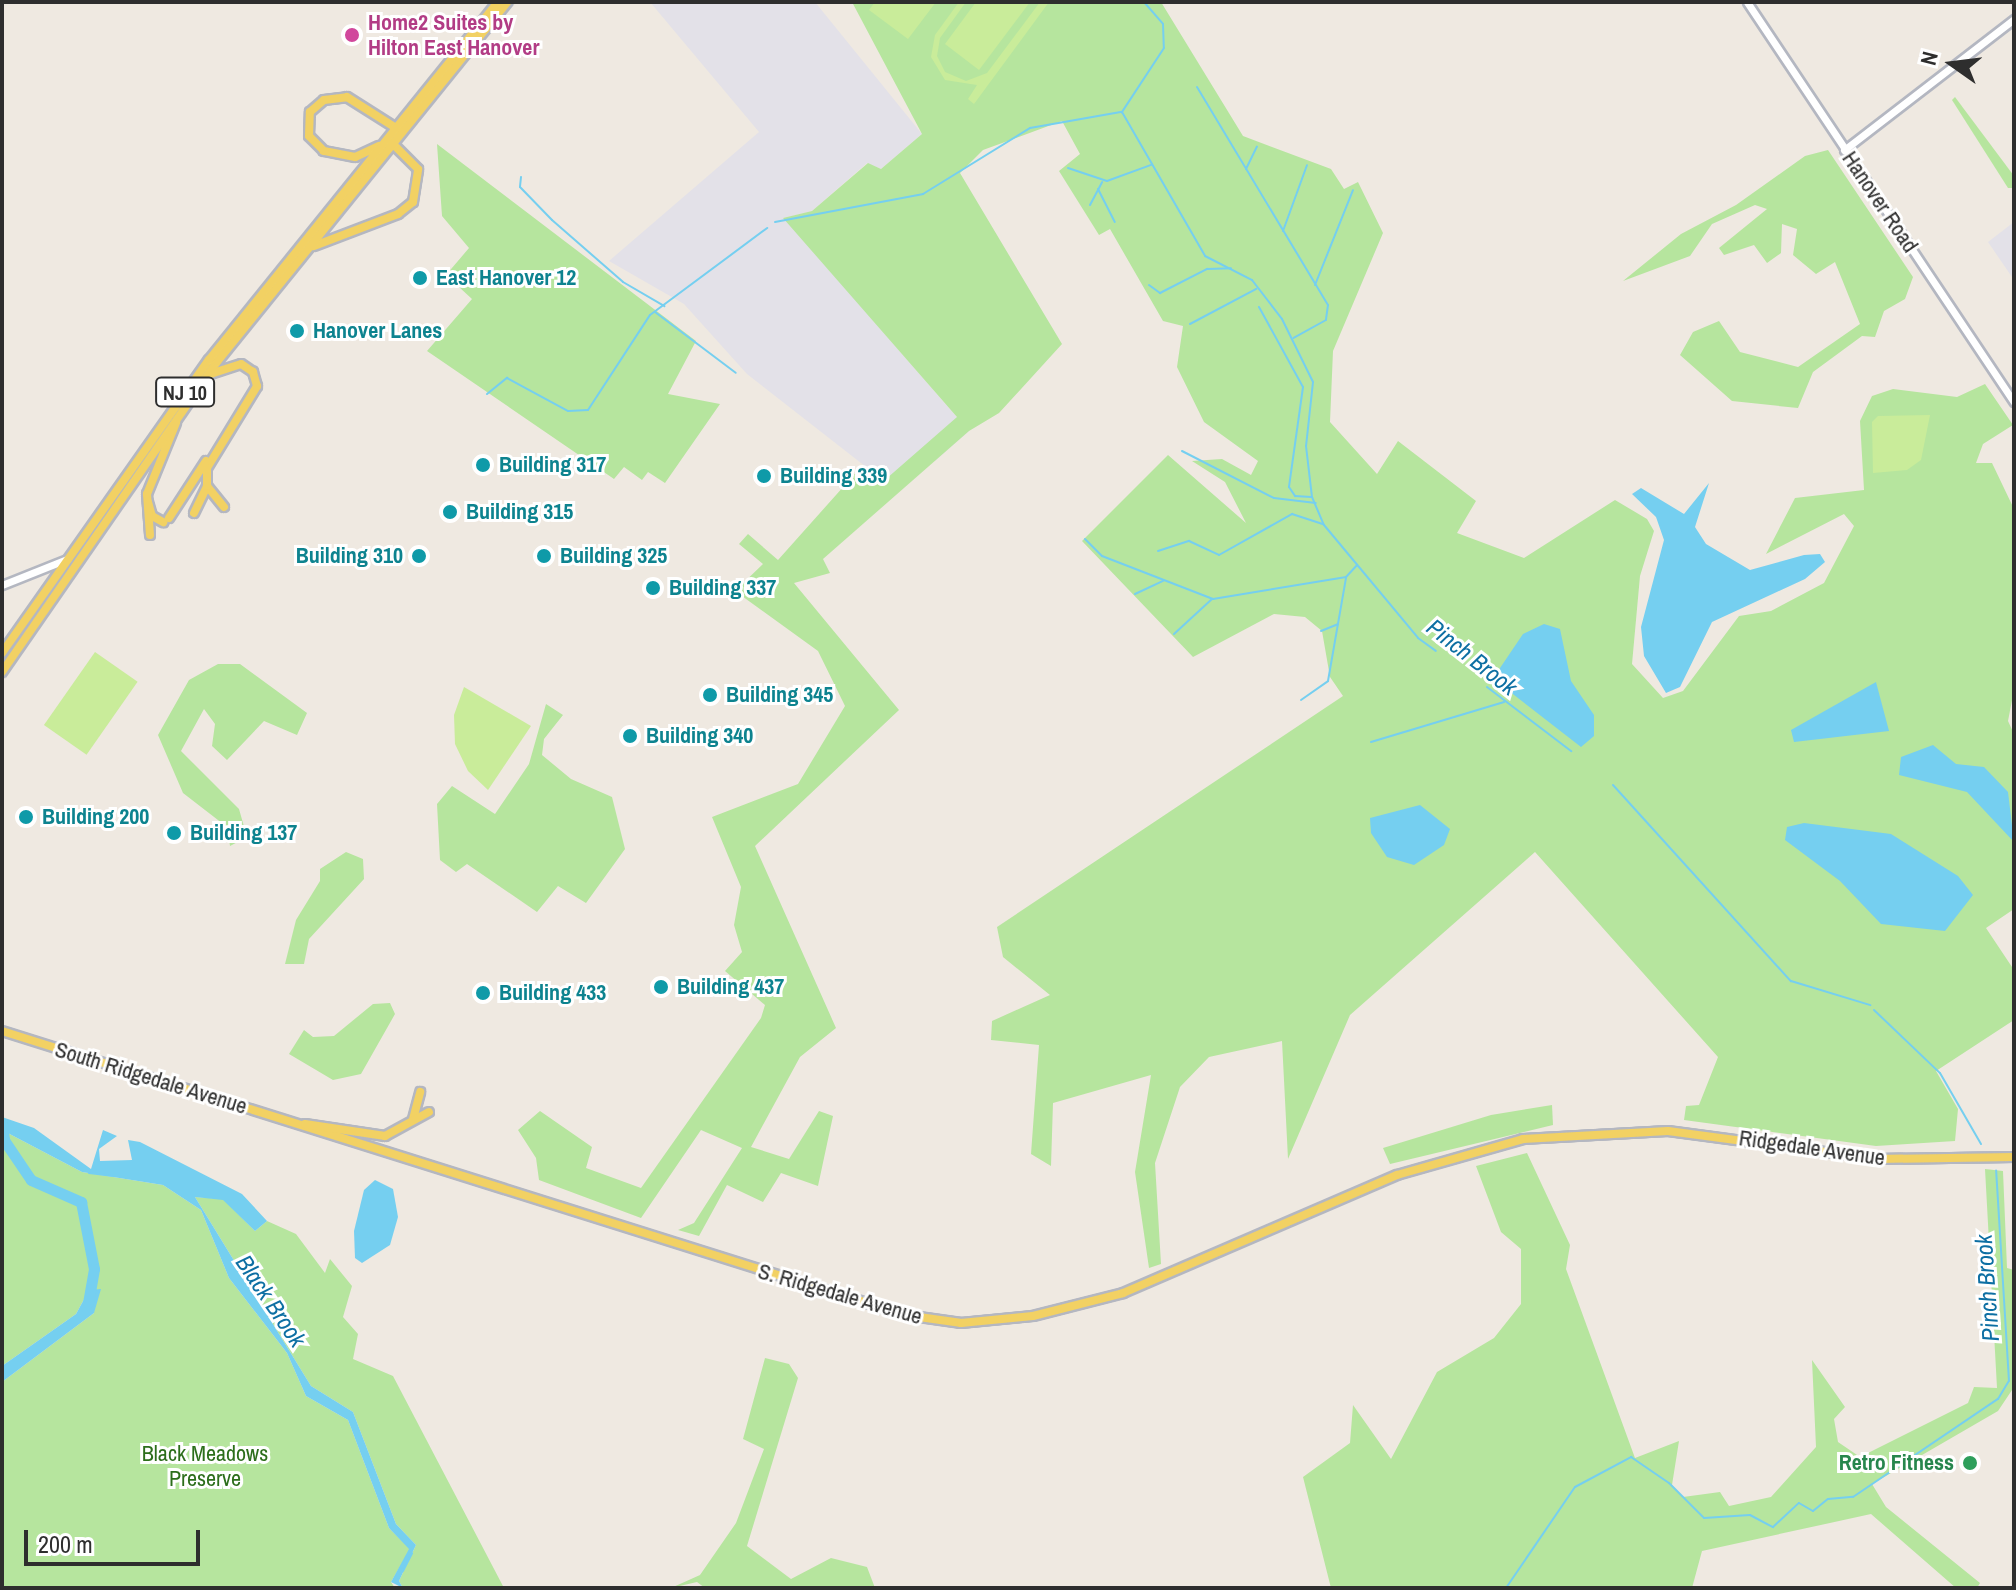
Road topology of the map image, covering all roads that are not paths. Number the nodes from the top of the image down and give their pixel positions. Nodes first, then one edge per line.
1 (498, 2) edge
2 (508, 2) edge
3 (1747, 2) edge
4 (2014, 19) edge
5 (400, 131) junction
6 (384, 143) junction
7 (395, 144) junction
8 (1844, 150) junction
9 (311, 247) junction
10 (208, 376) junction
11 (2014, 402) edge
12 (178, 417) junction
13 (222, 443) junction
14 (207, 486) junction
15 (147, 494) junction
16 (224, 507) dead end
17 (194, 513) dead end
18 (150, 535) dead end
19 (72, 555) junction
20 (2, 585) edge
21 (2, 653) edge
22 (2, 672) edge
23 (2, 1031) edge
24 (420, 1092) dead end
25 (429, 1112) dead end
26 (413, 1120) junction
27 (300, 1125) junction
28 (1705, 1134) joint
29 (2014, 1157) edge

1 - 5 main road, NJ 10
2 - 5 main road, NJ 10
3 - 8 street, Hanover Road
4 - 8 street
5 - 6 main road, NJ 10
5 - 6 main road
5 - 7 main road, NJ 10
6 - 7 main road
6 - 19 main road, NJ 10
7 - 9 main road, NJ 10
7 - 9 main road
8 - 11 street, Hanover Road
9 - 10 main road, NJ 10
10 - 12 main road, NJ 10
10 - 13 main road
12 - 15 main road
12 - 22 main road, NJ 10
13 - 14 main road
13 - 15 main road
14 - 16 main road
14 - 17 main road
15 - 18 main road
19 - 20 street
19 - 21 main road, NJ 10
23 - 27 main road, South Ridgedale Avenue
24 - 26 main road
25 - 26 main road
26 - 27 main road
27 - 28 main road, S. Ridgedale Avenue
28 - 29 main road, Ridgedale Avenue

